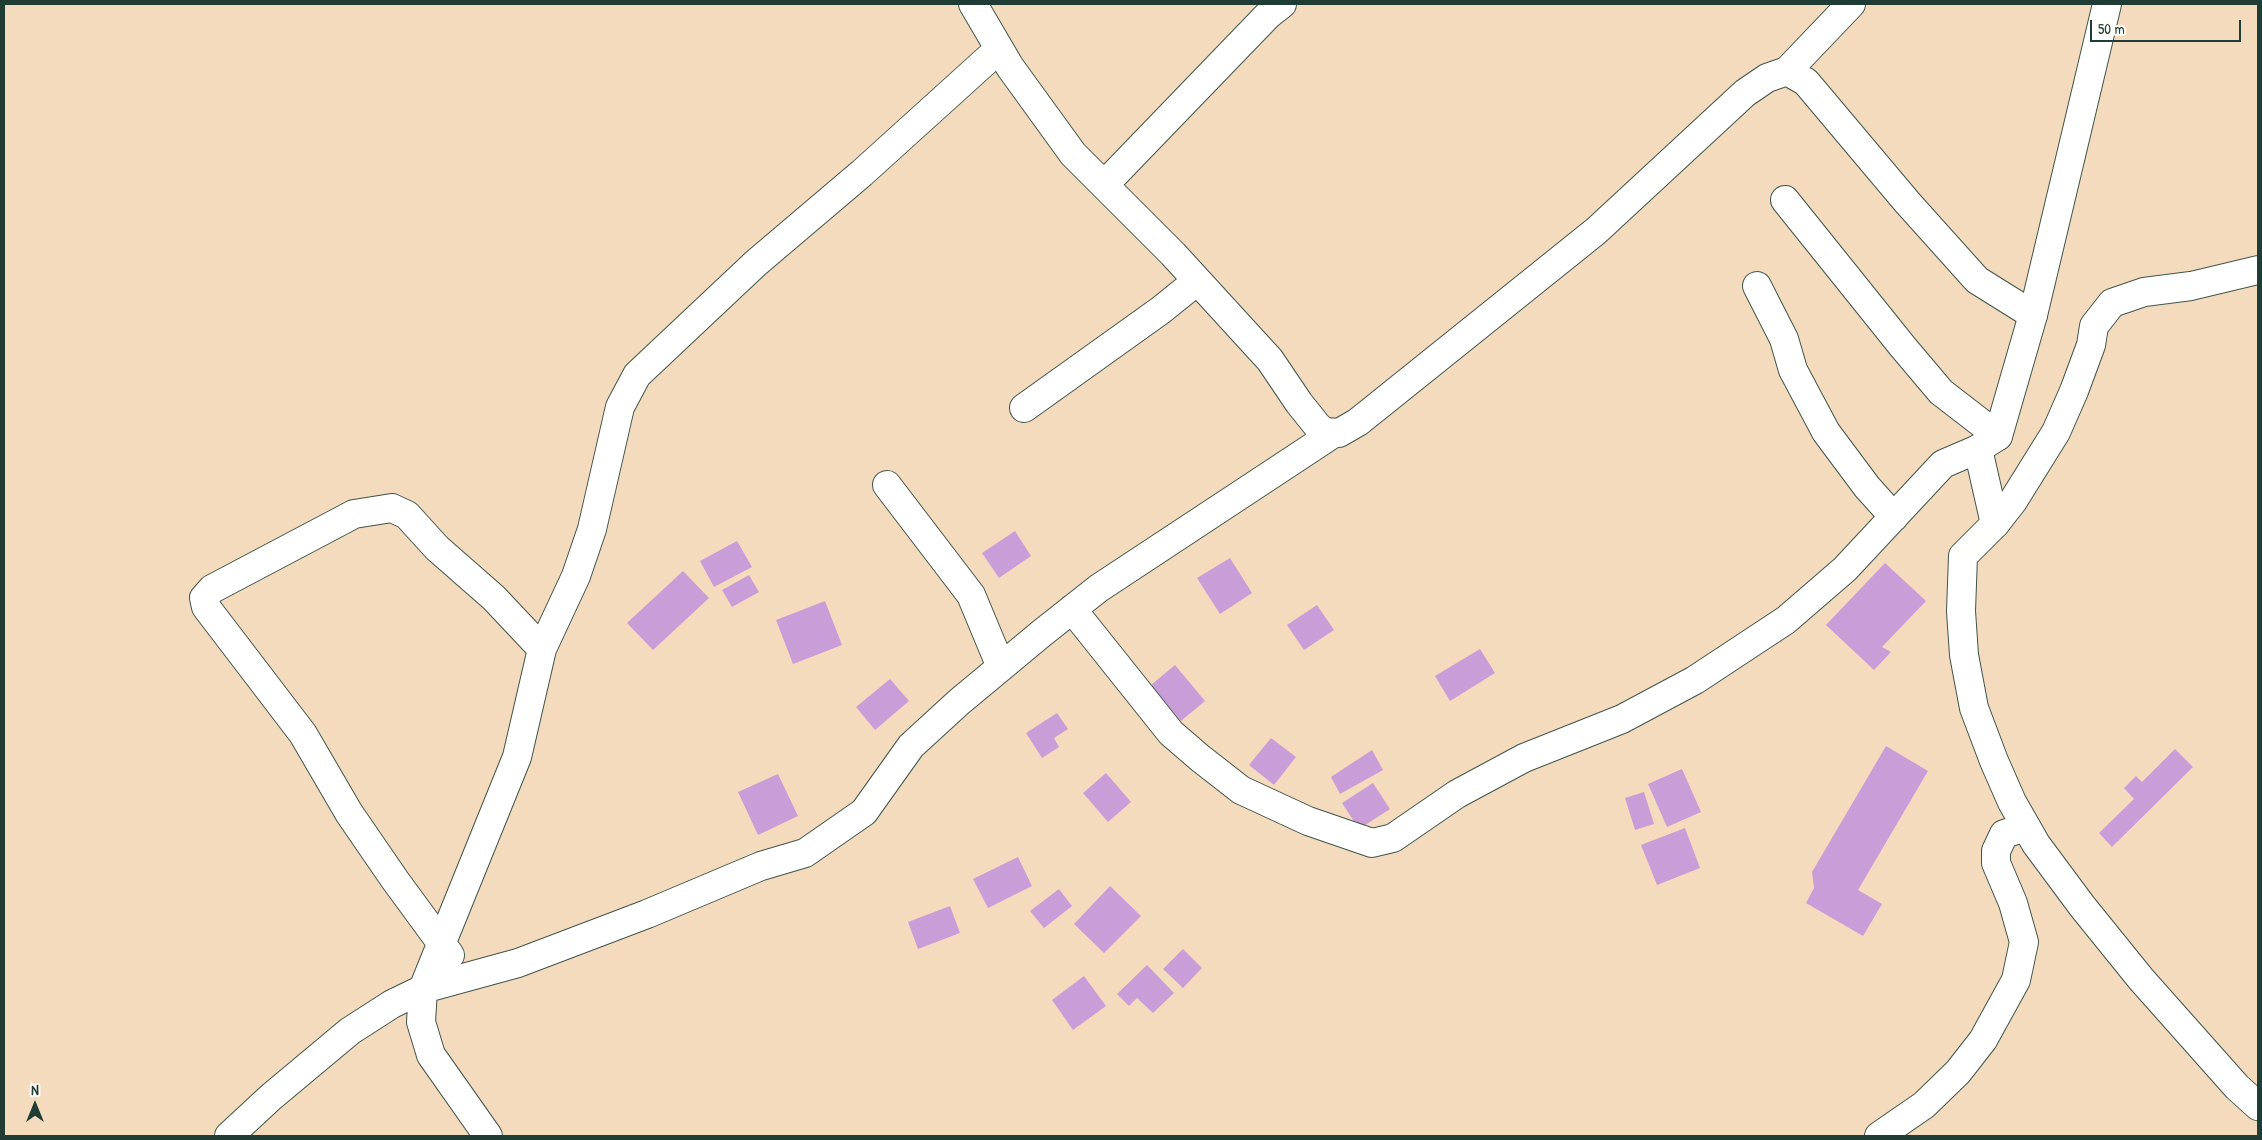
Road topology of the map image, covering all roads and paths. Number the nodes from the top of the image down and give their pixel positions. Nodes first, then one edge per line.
1 (973, 4) edge
2 (1282, 4) edge
3 (1851, 4) edge
4 (2107, 4) edge
5 (1000, 49) junction
6 (1786, 71) junction
7 (1104, 185) junction
8 (1785, 200) dead end
9 (2258, 270) edge
10 (1197, 281) junction
11 (1758, 286) dead end
12 (2032, 315) junction
13 (1024, 408) dead end
14 (1334, 433) junction
15 (1988, 442) junction
16 (887, 485) dead end
17 (1894, 516) junction
18 (1995, 524) junction
19 (1072, 609) junction
20 (542, 649) junction
21 (1001, 667) junction
22 (2026, 827) junction
23 (442, 942) junction
24 (465, 979) junction
25 (423, 989) junction
26 (2258, 1106) edge
27 (229, 1136) edge
28 (488, 1136) edge
29 (1879, 1136) edge

1 - 5 street
2 - 7 street
3 - 6 street
4 - 12 street
5 - 7 street
5 - 20 street
6 - 12 street
6 - 14 street
7 - 10 street
8 - 15 street
9 - 18 street
10 - 13 street
10 - 14 street
11 - 17 street
12 - 15 street
14 - 19 street
15 - 17 street
15 - 18 street
16 - 21 street
17 - 19 street
18 - 22 street
19 - 21 street
20 - 23 street
20 - 23 street
21 - 24 street
22 - 26 street
22 - 29 street
23 - 24 street
23 - 25 street
24 - 25 street
25 - 27 street
25 - 28 street

